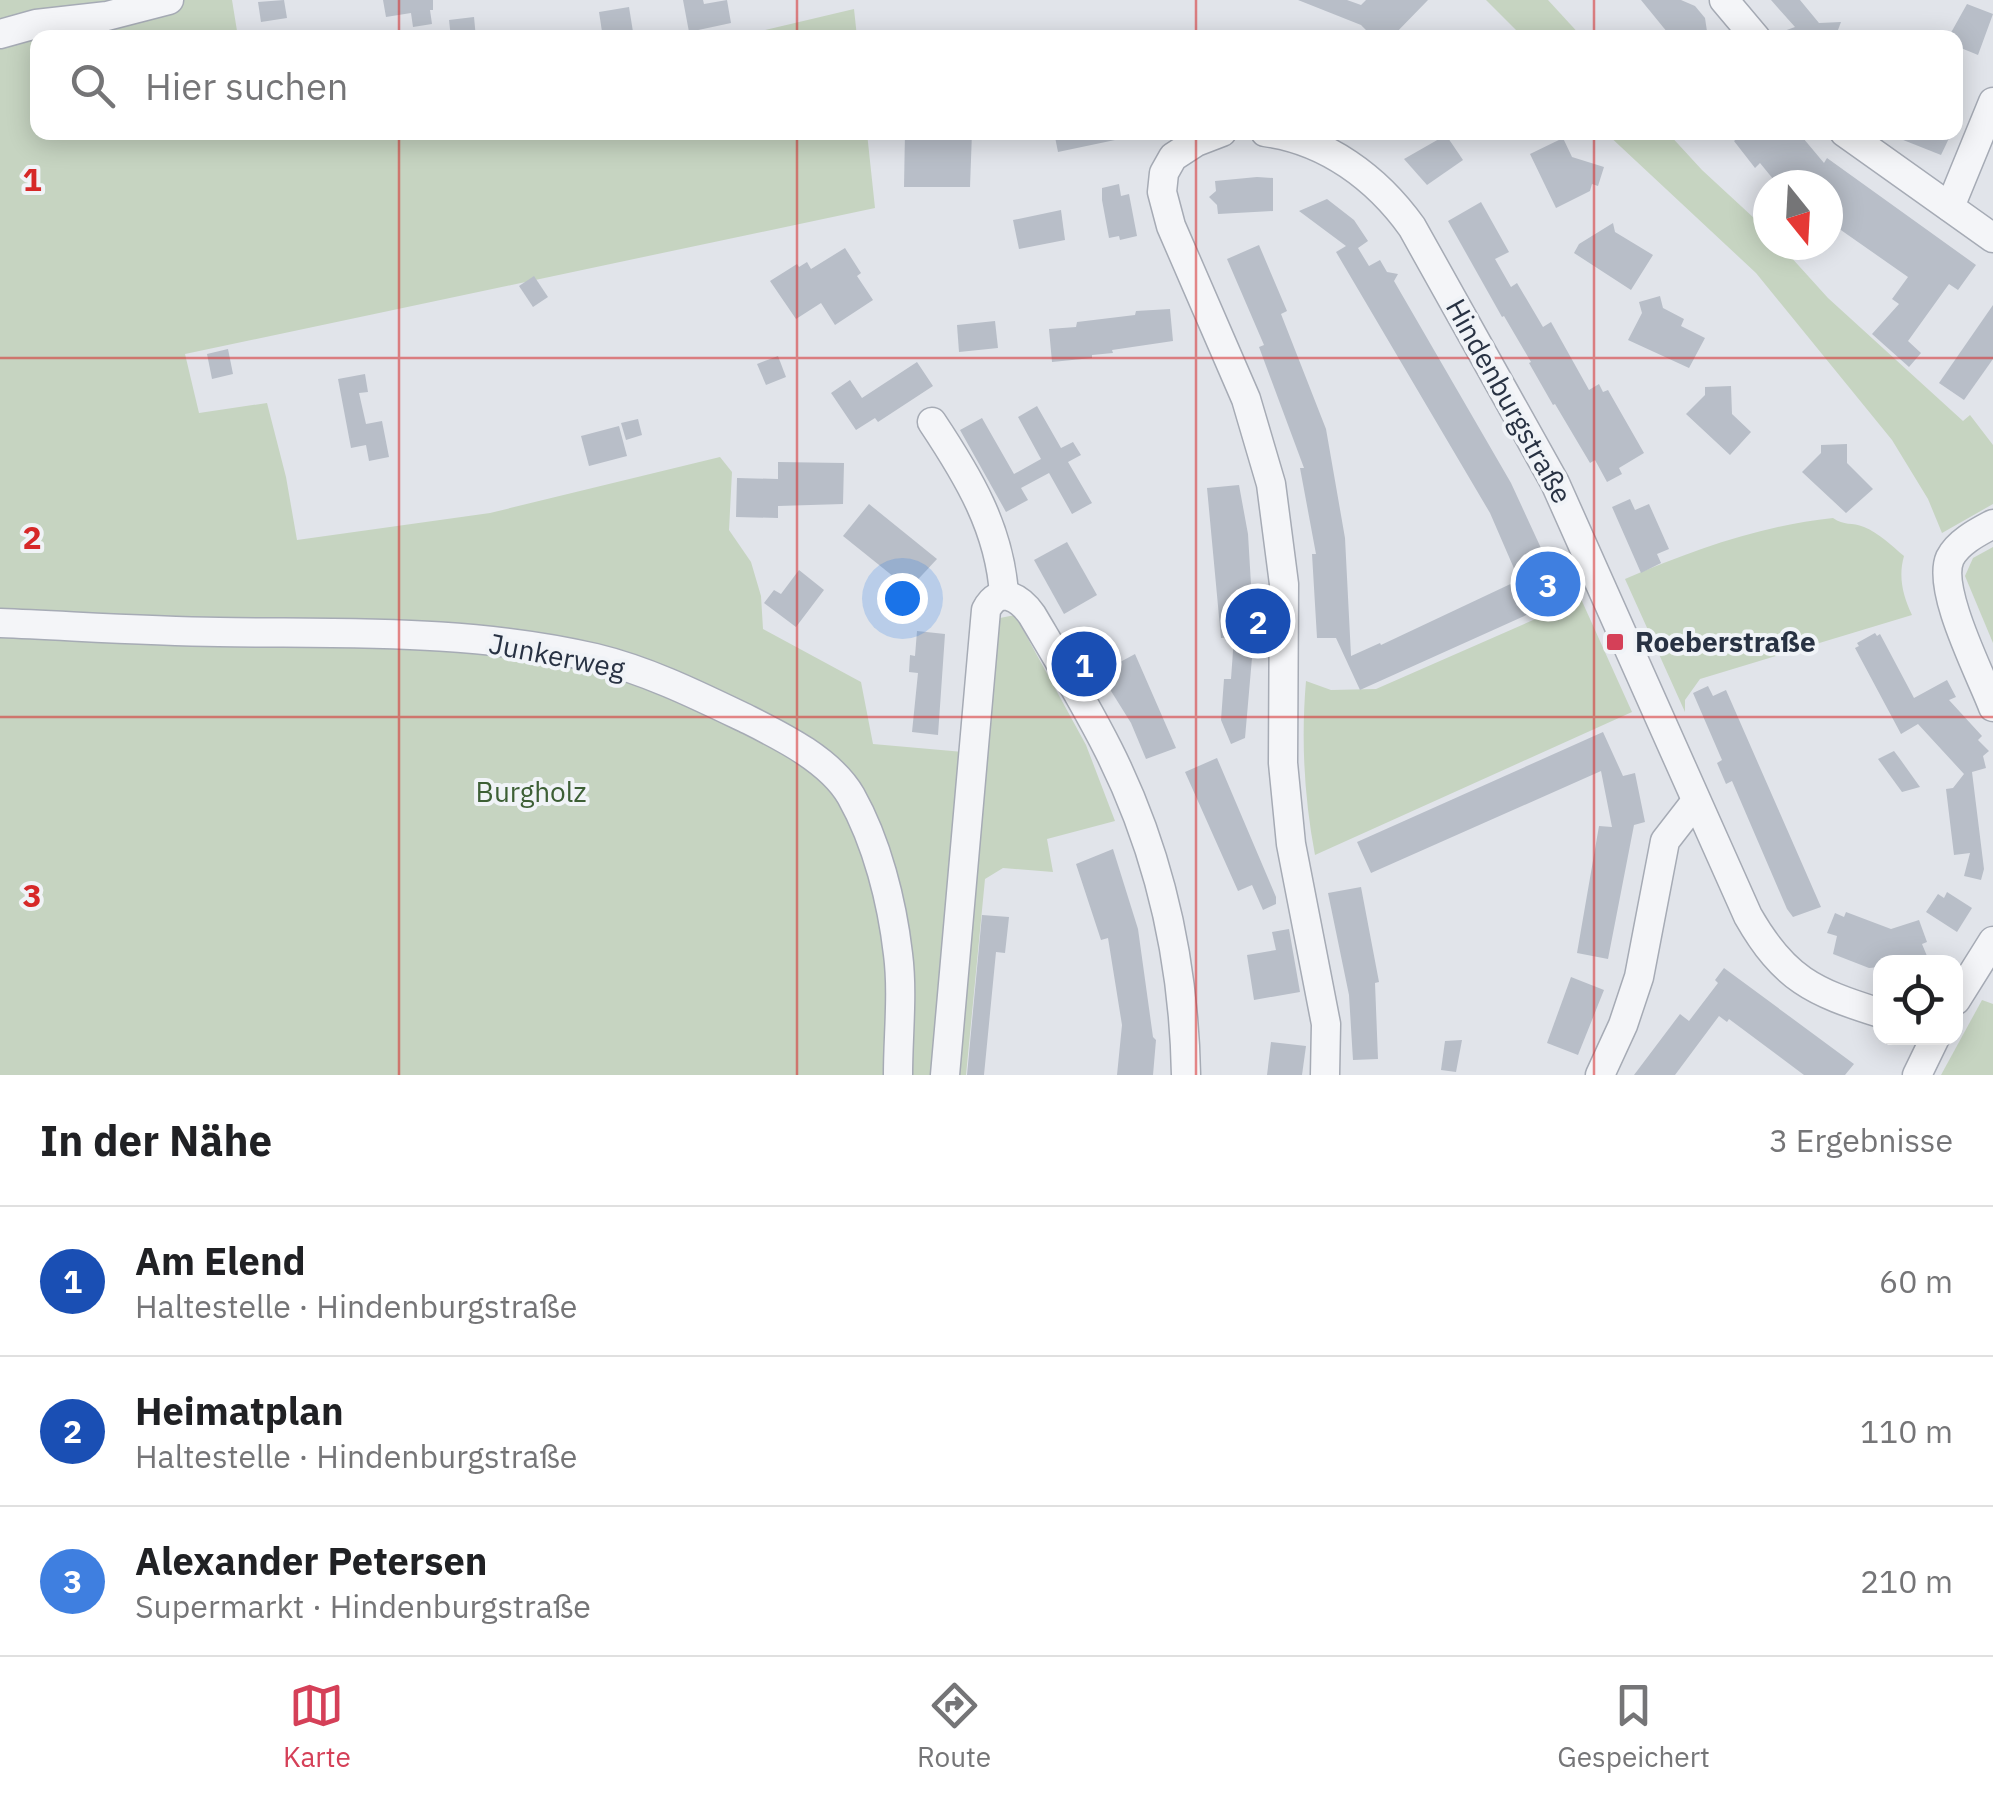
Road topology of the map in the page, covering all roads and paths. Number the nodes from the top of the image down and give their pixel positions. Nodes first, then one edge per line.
1 (168, 0) edge
2 (1724, 0) edge
3 (1749, 30) edge
4 (0, 34) edge
5 (1993, 102) edge
6 (1201, 140) edge
7 (1300, 140) edge
8 (1855, 140) edge
9 (1950, 207) junction
10 (1993, 238) edge
11 (932, 422) dead end
12 (1993, 524) edge
13 (1004, 595) junction
14 (0, 623) edge
15 (1993, 707) edge
16 (1696, 801) junction
17 (1993, 941) edge
18 (1963, 989) edge
19 (1873, 1011) edge
20 (1932, 1045) edge
21 (898, 1075) edge
22 (945, 1075) edge
23 (1186, 1075) edge
24 (1326, 1075) edge
25 (1600, 1075) edge
26 (1917, 1075) edge

1 - 4 street
2 - 3 street
5 - 9 street
6 - 24 street
7 - 16 street, Hindenburgstraße
8 - 9 street
9 - 10 street
11 - 13 street
12 - 15 street
13 - 22 street
13 - 23 street
14 - 21 street, Junkerweg
16 - 19 street, Hindenburgstraße
16 - 25 street
17 - 18 street
20 - 26 street

